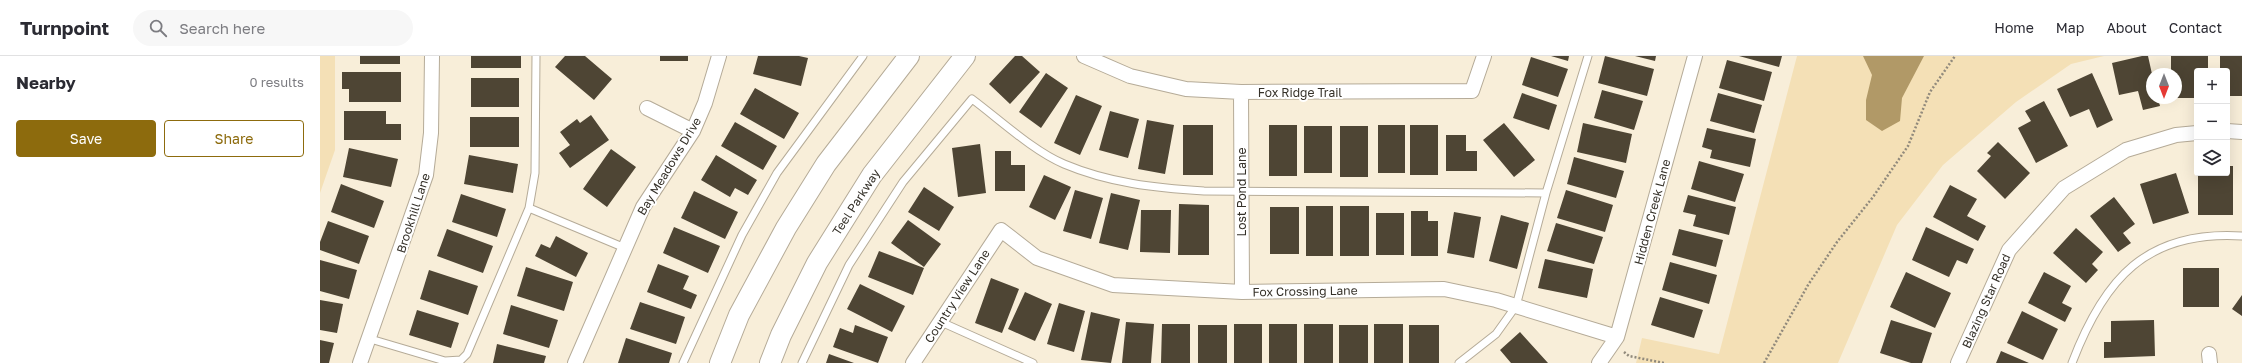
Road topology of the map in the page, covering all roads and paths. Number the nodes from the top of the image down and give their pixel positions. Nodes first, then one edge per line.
1 (432, 56) edge
2 (536, 56) edge
3 (719, 56) edge
4 (863, 56) edge
5 (909, 56) edge
6 (965, 56) edge
7 (1084, 56) edge
8 (1111, 56) edge
9 (1484, 56) edge
10 (1588, 56) edge
11 (1694, 56) edge
12 (1955, 56) edge
13 (1130, 76) junction
14 (1241, 92) junction
15 (647, 108) dead end
16 (693, 131) junction
17 (2230, 131) edge
18 (2194, 132) edge
19 (2242, 132) edge
20 (1241, 191) junction
21 (1546, 193) junction
22 (529, 208) junction
23 (1001, 230) joint
24 (2242, 236) edge
25 (625, 248) junction
26 (1242, 292) junction
27 (1516, 306) junction
28 (941, 322) junction
29 (1617, 337) junction
30 (367, 338) junction
31 (1021, 361) edge
32 (360, 363) edge
33 (575, 363) edge
34 (683, 363) edge
35 (720, 363) edge
36 (770, 363) edge
37 (802, 363) edge
38 (914, 363) edge
39 (1033, 363) edge
40 (1459, 363) edge
41 (1599, 363) edge
42 (1664, 363) edge
43 (1764, 363) edge
44 (1958, 363) edge
45 (2072, 363) edge

1 - 30 street, Brookhill Lane
2 - 22 lane
3 - 16 street, Bay Meadows Drive
4 - 34 lane
5 - 35 main road
6 - 36 main road, Teel Parkway
7 - 13 street, Fox Ridge Trail
8 - 13 street
9 - 14 street, Fox Ridge Trail
10 - 21 lane
11 - 29 street, Hidden Creek Lane
12 - 43 path
13 - 14 street, Fox Ridge Trail
14 - 20 street, Lost Pond Lane
15 - 16 street
16 - 25 street, Bay Meadows Drive
17 - 19 street
18 - 44 street, Blazing Star Road
20 - 21 lane
20 - 26 street, Lost Pond Lane
20 - 37 lane
21 - 27 lane
22 - 25 lane
22 - 30 lane
23 - 26 street, Fox Crossing Lane
23 - 28 street, Country View Lane
24 - 45 lane
25 - 33 street, Bay Meadows Drive
26 - 27 street, Fox Crossing Lane
27 - 29 street, Fox Crossing Lane
27 - 40 lane
28 - 31 lane
28 - 38 street, Country View Lane
29 - 41 street, Hidden Creek Lane
29 - 42 path
30 - 32 street, Brookhill Lane
31 - 39 lane

